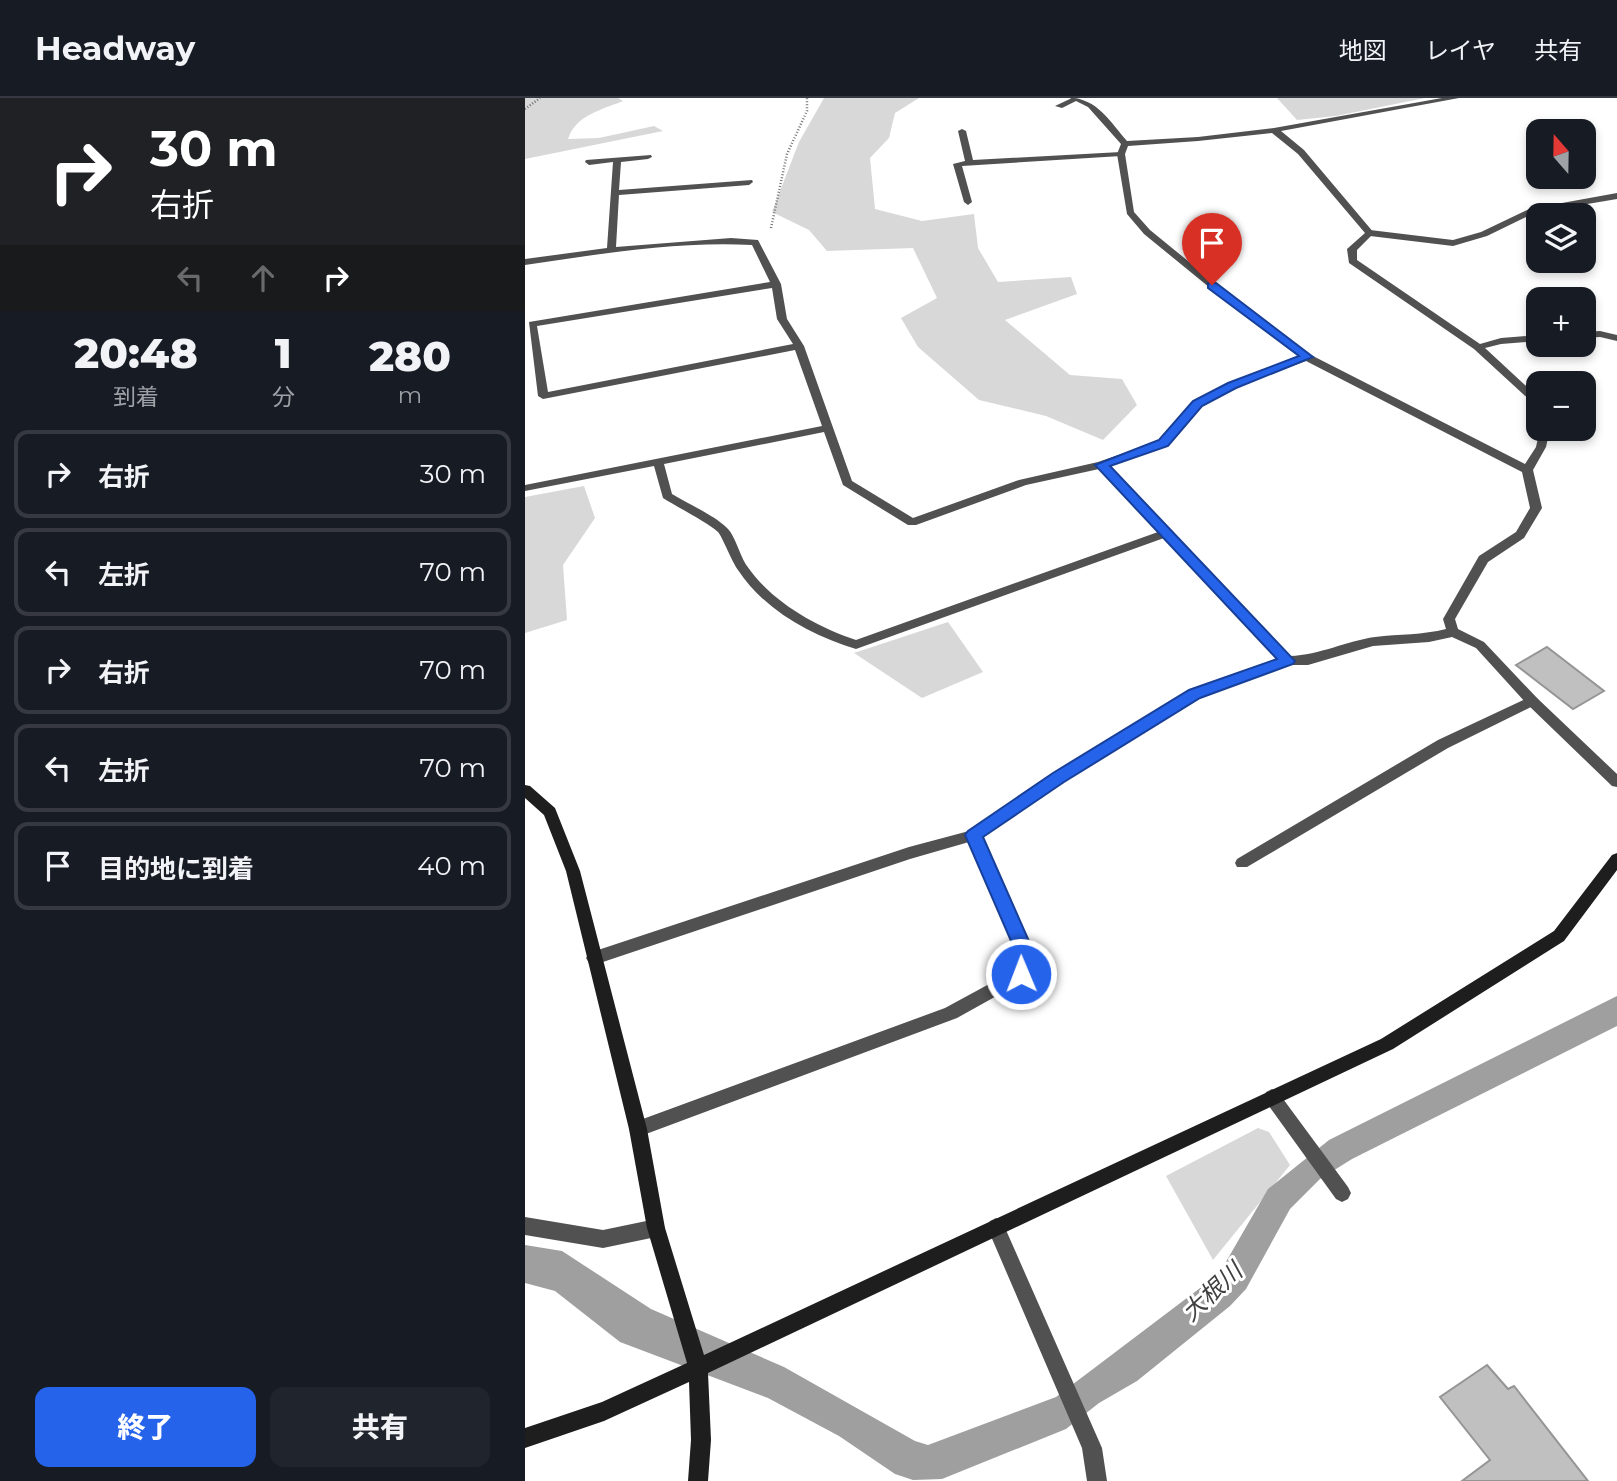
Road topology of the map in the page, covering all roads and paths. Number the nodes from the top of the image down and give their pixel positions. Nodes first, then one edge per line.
1 (540, 98) edge
2 (807, 98) edge
3 (1075, 98) edge
4 (1455, 98) edge
5 (1059, 106) dead end
6 (525, 109) edge
7 (1274, 130) junction
8 (962, 131) dead end
9 (1125, 144) junction
10 (1121, 154) junction
11 (648, 157) dead end
12 (617, 160) junction
13 (589, 162) dead end
14 (969, 163) junction
15 (748, 181) dead end
16 (615, 193) junction
17 (1617, 196) edge
18 (968, 202) dead end
19 (770, 233) dead end
20 (1370, 233) junction
21 (611, 250) junction
22 (525, 262) edge
23 (776, 284) junction
24 (1596, 334) edge
25 (1617, 338) edge
26 (1526, 339) edge
27 (799, 346) junction
28 (1478, 347) junction
29 (1307, 357) junction
30 (1526, 391) edge
31 (827, 428) junction
32 (1542, 441) edge
33 (658, 461) junction
34 (1101, 465) junction
35 (1527, 470) junction
36 (525, 488) edge
37 (1167, 533) junction
38 (1453, 632) junction
39 (1287, 661) junction
40 (1532, 701) junction
41 (1617, 782) edge
42 (525, 790) edge
43 (974, 835) junction
44 (1617, 859) edge
45 (1242, 863) dead end
46 (594, 958) junction
47 (1272, 1097) junction
48 (638, 1129) junction
49 (1342, 1193) dead end
50 (525, 1226) edge
51 (996, 1227) junction
52 (656, 1228) junction
53 (698, 1368) junction
54 (525, 1438) edge
55 (698, 1481) edge
56 (1097, 1481) edge

1 - 6 path
2 - 19 path
3 - 5 street
3 - 9 street
4 - 7 street
7 - 9 street
7 - 20 street
8 - 14 street
9 - 10 street
10 - 14 street
10 - 29 street
11 - 12 street
12 - 13 street
12 - 16 street
14 - 18 street
15 - 16 street
16 - 21 street
17 - 20 street
20 - 28 street
21 - 22 street
21 - 23 street
23 - 27 street
23 - 27 street
24 - 25 street
26 - 28 street
27 - 31 street
28 - 30 street
29 - 34 street
29 - 35 street
31 - 33 street
31 - 34 street
32 - 35 street
33 - 36 street
33 - 37 street
34 - 37 street
35 - 38 street
37 - 39 street
38 - 39 street
38 - 40 street
39 - 43 street
40 - 41 street
40 - 45 street
42 - 46 street
43 - 46 street
43 - 48 street
44 - 47 street
46 - 48 street
47 - 49 street
47 - 51 street
48 - 52 street
50 - 52 street
51 - 53 street
51 - 56 street
52 - 53 street
53 - 54 street
53 - 55 street

